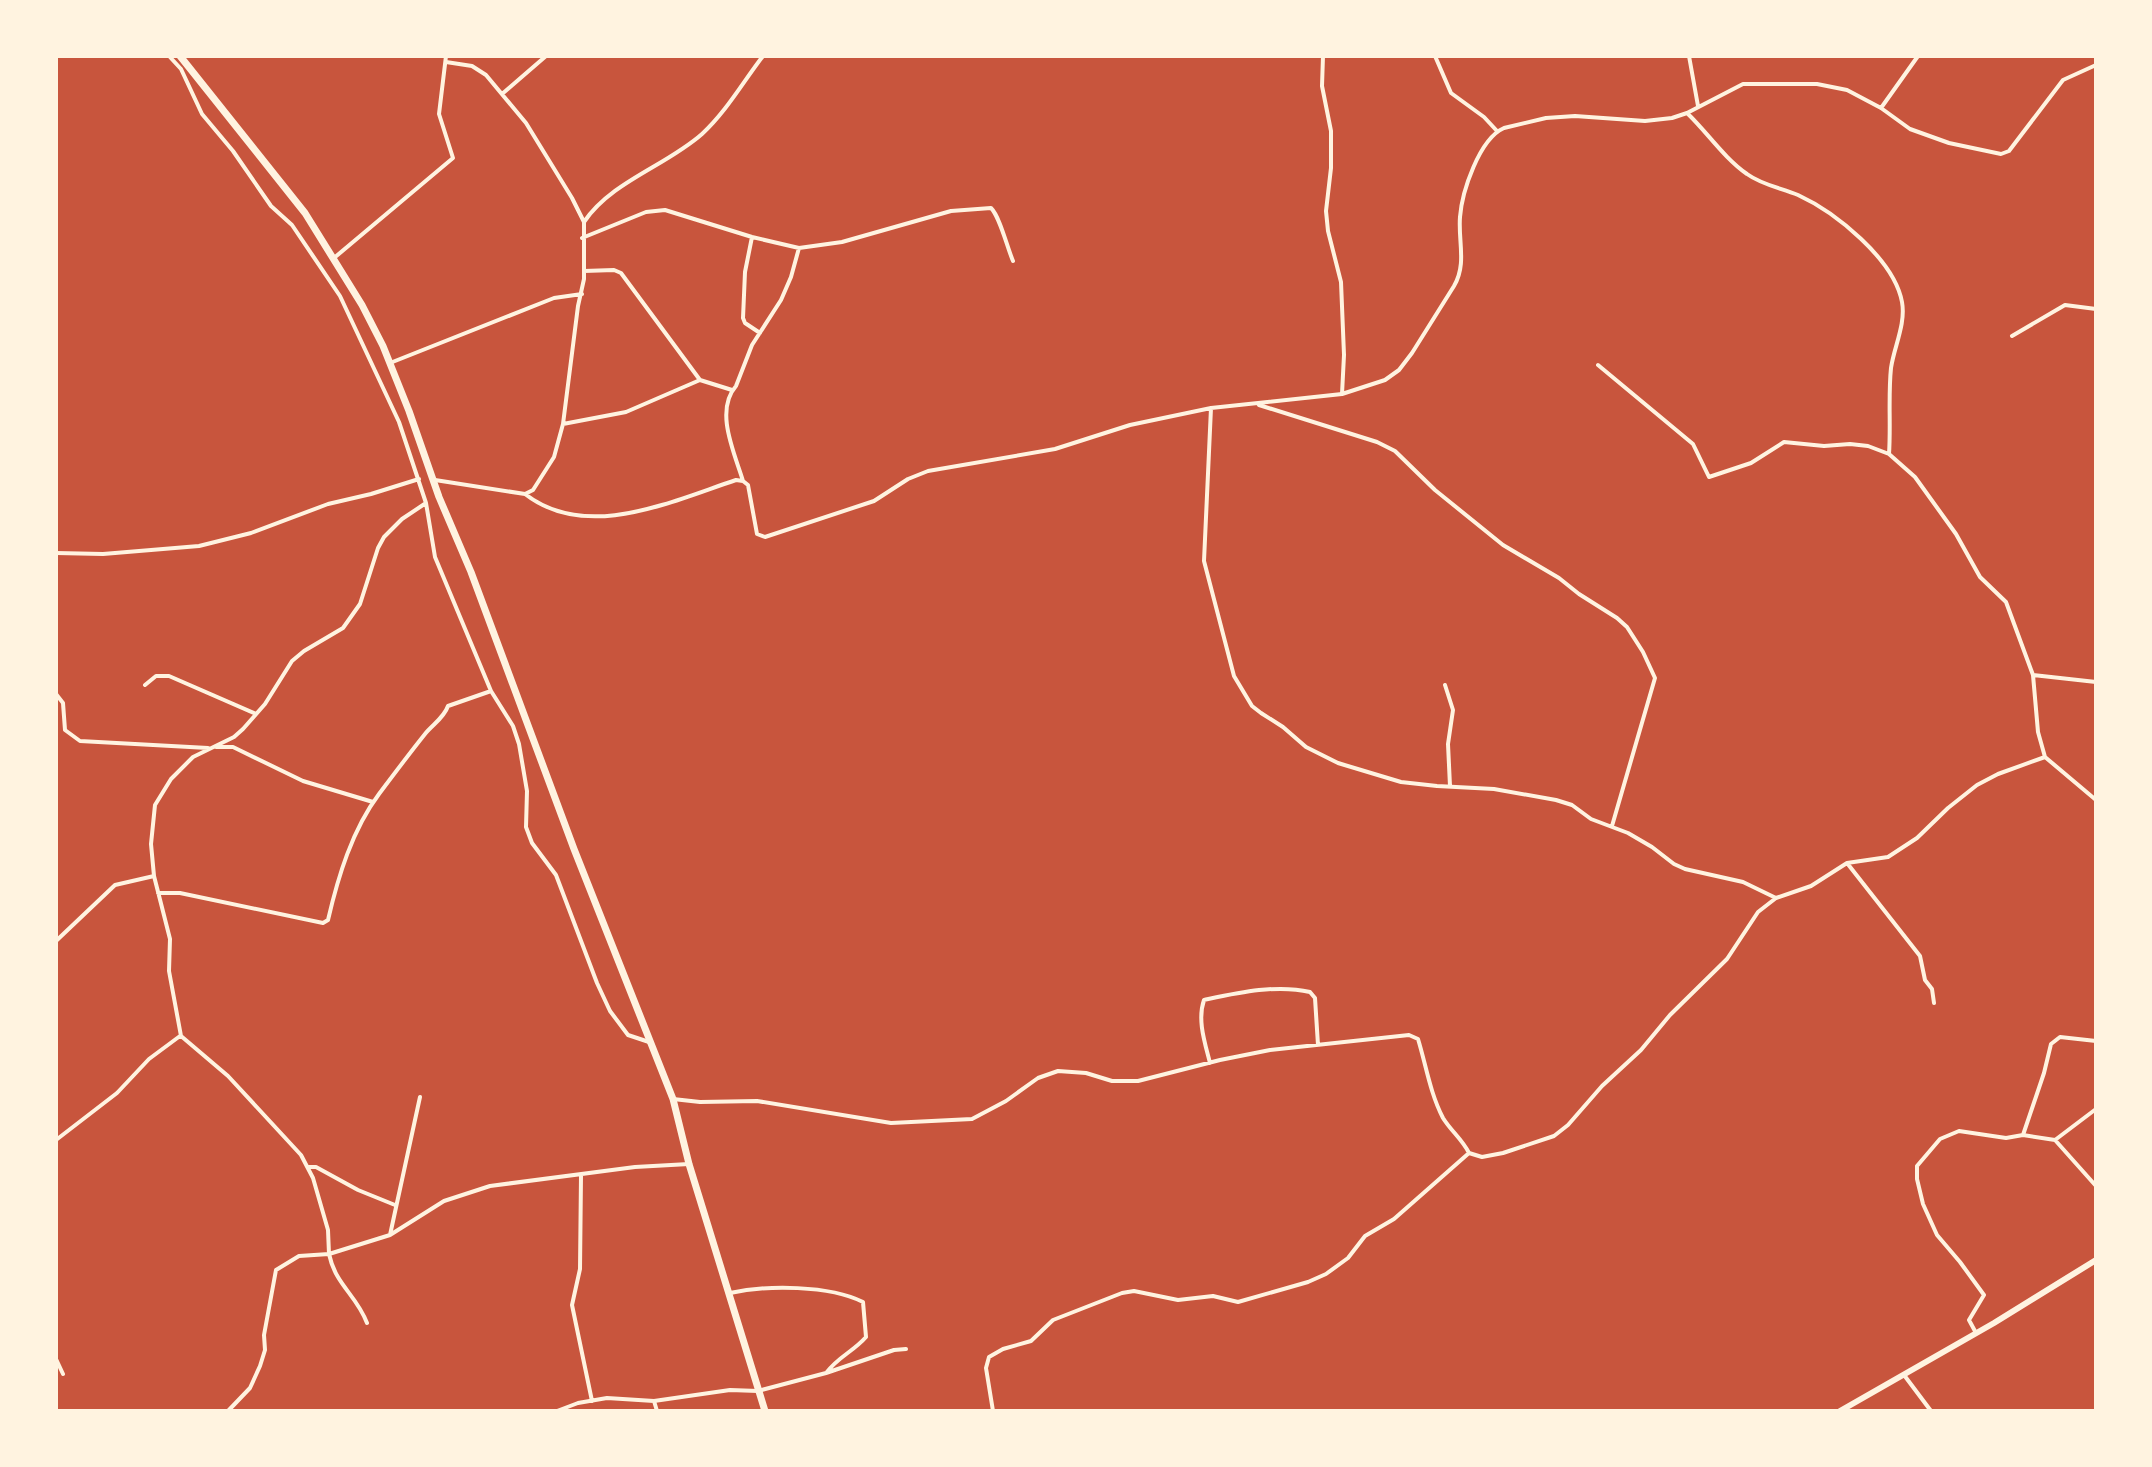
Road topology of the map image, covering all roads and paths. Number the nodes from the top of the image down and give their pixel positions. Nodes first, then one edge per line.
1 (169, 56) edge
2 (180, 56) edge
3 (546, 56) edge
4 (763, 56) edge
5 (1323, 56) edge
6 (1435, 56) edge
7 (1689, 56) edge
8 (1918, 56) edge
9 (446, 59) edge
10 (2096, 65) edge
11 (502, 94) junction
12 (1698, 106) junction
13 (1881, 108) junction
14 (1687, 113) junction
15 (1497, 131) junction
16 (584, 222) junction
17 (752, 237) junction
18 (582, 238) junction
19 (799, 248) junction
20 (334, 258) junction
21 (1013, 261) dead end
22 (584, 271) junction
23 (582, 294) junction
24 (2096, 309) edge
25 (760, 333) junction
26 (2012, 336) dead end
27 (390, 363) junction
28 (1598, 365) dead end
29 (700, 380) junction
30 (732, 390) junction
31 (1342, 394) junction
32 (1257, 405) junction
33 (1211, 408) junction
34 (563, 424) junction
35 (1889, 454) junction
36 (419, 479) junction
37 (433, 480) junction
38 (743, 481) junction
39 (525, 494) junction
40 (426, 503) junction
41 (56, 553) edge
42 (2033, 675) junction
43 (2096, 682) edge
44 (145, 685) dead end
45 (1445, 685) dead end
46 (491, 691) junction
47 (56, 694) edge
48 (256, 714) junction
49 (209, 748) junction
50 (2045, 757) junction
51 (1450, 786) junction
52 (2096, 800) edge
53 (373, 802) junction
54 (1612, 826) junction
55 (1847, 863) junction
56 (154, 876) junction
57 (157, 893) junction
58 (1776, 898) junction
59 (56, 941) edge
60 (1934, 1003) dead end
61 (181, 1036) junction
62 (2096, 1041) edge
63 (649, 1042) junction
64 (1318, 1045) junction
65 (1210, 1063) junction
66 (420, 1097) dead end
67 (673, 1099) junction
68 (2096, 1109) edge
69 (2023, 1135) junction
70 (56, 1140) edge
71 (2055, 1140) junction
72 (1469, 1153) junction
73 (689, 1164) junction
74 (309, 1167) junction
75 (581, 1176) junction
76 (2096, 1186) edge
77 (395, 1205) junction
78 (390, 1235) junction
79 (329, 1254) junction
80 (2096, 1260) edge
81 (730, 1293) junction
82 (56, 1309) edge
83 (367, 1323) dead end
84 (56, 1325) edge
85 (1976, 1333) junction
86 (906, 1349) dead end
87 (56, 1359) edge
88 (826, 1373) junction
89 (63, 1374) dead end
90 (1904, 1375) junction
91 (758, 1391) junction
92 (592, 1401) junction
93 (654, 1401) junction
94 (228, 1411) edge
95 (557, 1411) edge
96 (657, 1411) edge
97 (765, 1411) edge
98 (993, 1411) edge
99 (1840, 1411) edge
100 (1931, 1411) edge

1 - 36 street
2 - 20 highway
3 - 11 street
4 - 16 street
5 - 31 street
6 - 15 street
7 - 12 street
8 - 13 street
9 - 11 street
9 - 20 street
10 - 13 street
11 - 16 street
12 - 13 street
12 - 14 street
14 - 15 street
14 - 35 street
15 - 31 street
16 - 18 street
17 - 18 street
17 - 19 street
17 - 25 street
18 - 22 street
19 - 21 street
19 - 25 street
20 - 27 highway
22 - 23 street
22 - 29 street
23 - 27 street
23 - 34 street
24 - 26 street
25 - 30 street
27 - 37 highway
28 - 35 street
29 - 30 street
29 - 34 street
30 - 38 street
31 - 32 street
32 - 33 street
32 - 54 street
33 - 38 street
33 - 51 street
34 - 39 street
35 - 42 street
36 - 40 street
36 - 41 street
37 - 39 street
37 - 63 highway
38 - 39 street
40 - 46 street
40 - 48 street
42 - 43 street
42 - 50 street
44 - 48 street
45 - 51 street
46 - 53 street
46 - 63 street
47 - 49 street
48 - 49 street
49 - 53 street
49 - 56 street
50 - 52 street
50 - 55 street
51 - 54 street
53 - 57 street
54 - 58 street
55 - 58 street
55 - 60 street
56 - 57 street
56 - 59 street
57 - 61 street
58 - 72 street
61 - 70 street
61 - 74 street
62 - 69 street
63 - 67 highway
64 - 65 street
64 - 65 street
64 - 72 street
65 - 67 street
66 - 77 street
67 - 73 highway
68 - 71 street
69 - 71 street
69 - 85 street
71 - 76 street
72 - 98 street
73 - 75 street
73 - 81 highway
74 - 77 street
74 - 79 street
75 - 78 street
75 - 92 street
77 - 78 street
78 - 79 street
79 - 83 street
79 - 94 street
80 - 85 main road
81 - 88 street
81 - 91 highway
82 - 84 street
85 - 90 main road
86 - 88 street
87 - 89 street
88 - 91 street
90 - 99 main road
90 - 100 street
91 - 93 street
91 - 97 highway
92 - 93 street
92 - 95 street
93 - 96 street

